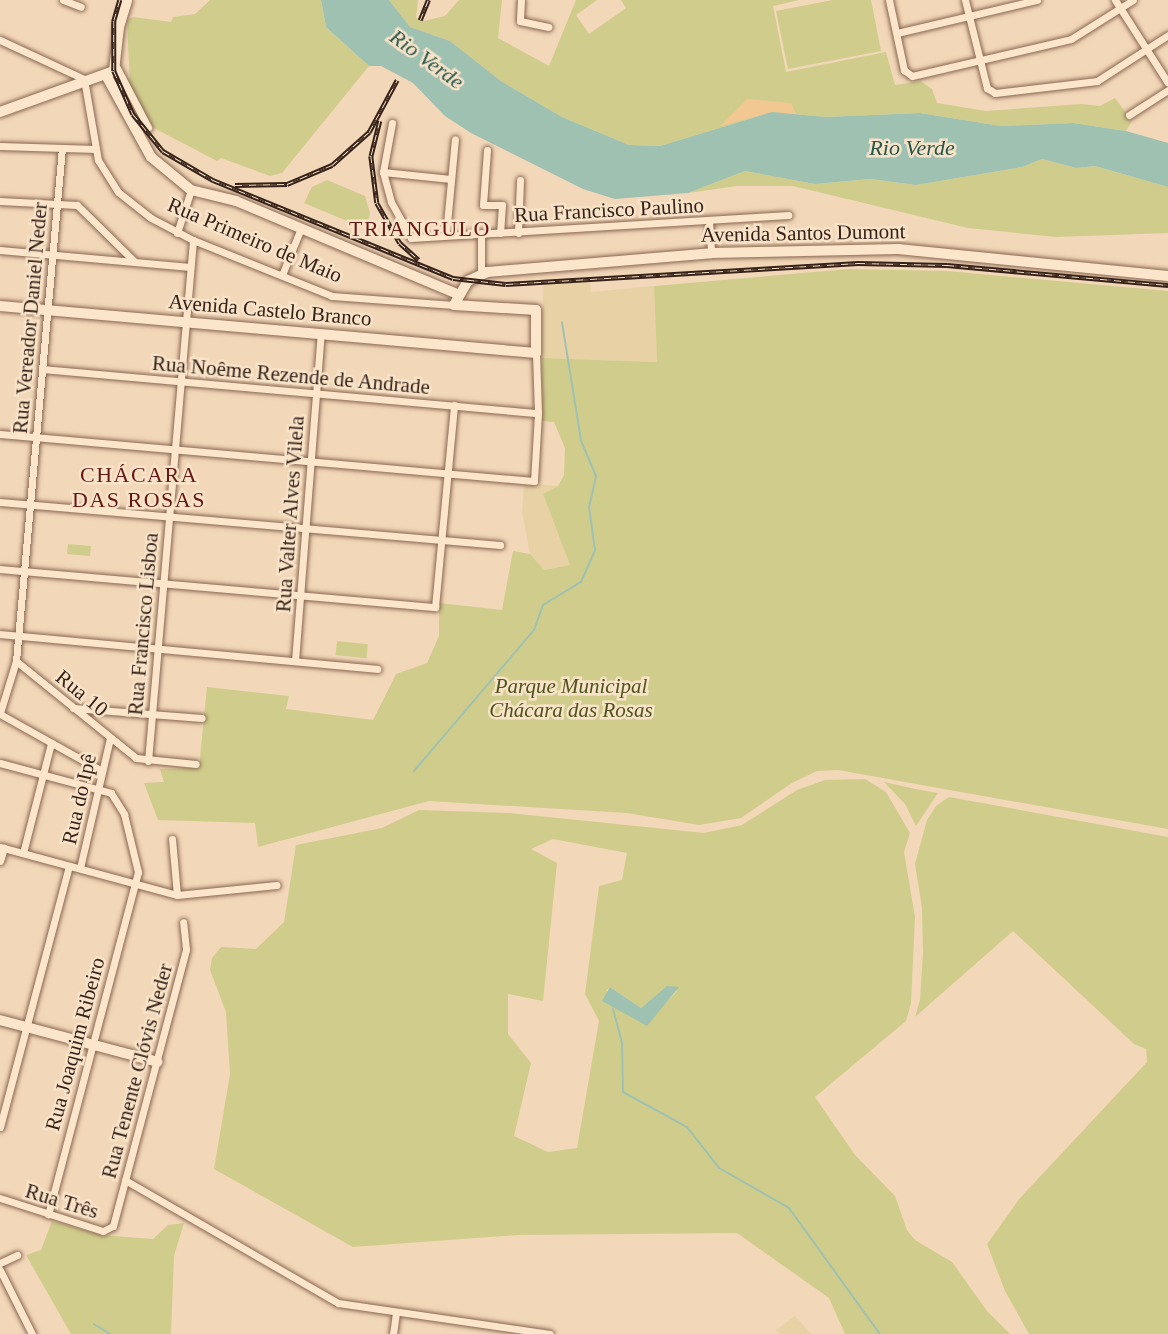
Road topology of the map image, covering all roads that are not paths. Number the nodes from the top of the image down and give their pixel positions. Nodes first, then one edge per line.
1 (63, 0) edge
2 (127, 0) edge
3 (521, 0) edge
4 (889, 0) edge
5 (965, 0) edge
6 (1037, 0) edge
7 (1114, 0) edge
8 (1133, 0) edge
9 (81, 7) dead end
10 (1120, 8) junction
11 (969, 16) junction
12 (548, 27) dead end
13 (897, 33) junction
14 (1168, 35) edge
15 (0, 40) edge
16 (1146, 49) junction
17 (980, 60) junction
18 (117, 68) junction
19 (73, 71) junction
20 (107, 77) junction
21 (1168, 83) edge
22 (86, 84) junction
23 (1168, 90) edge
24 (64, 91) junction
25 (0, 112) edge
26 (1129, 115) dead end
27 (392, 123) dead end
28 (148, 127) dead end
29 (455, 139) dead end
30 (0, 146) edge
31 (62, 148) junction
32 (96, 148) junction
33 (487, 150) dead end
34 (383, 172) junction
35 (451, 179) junction
36 (520, 180) dead end
37 (191, 190) junction
38 (0, 201) edge
39 (57, 204) junction
40 (788, 215) dead end
41 (709, 221) junction
42 (302, 228) junction
43 (177, 233) junction
44 (480, 233) junction
45 (500, 233) junction
46 (518, 233) junction
47 (446, 234) junction
48 (193, 240) junction
49 (120, 248) junction
50 (0, 250) edge
51 (711, 254) junction
52 (52, 255) junction
53 (119, 261) junction
54 (135, 262) junction
55 (190, 267) junction
56 (481, 274) junction
57 (282, 275) junction
58 (1168, 276) edge
59 (455, 300) junction
60 (0, 306) edge
61 (48, 310) junction
62 (184, 322) junction
63 (321, 334) junction
64 (536, 353) junction
65 (42, 369) junction
66 (179, 381) junction
67 (316, 393) junction
68 (454, 405) junction
69 (538, 413) junction
70 (0, 434) edge
71 (36, 437) junction
72 (174, 449) junction
73 (311, 461) junction
74 (448, 473) junction
75 (0, 502) edge
76 (30, 505) junction
77 (168, 516) junction
78 (306, 528) junction
79 (441, 539) junction
80 (500, 545) dead end
81 (0, 569) edge
82 (24, 571) junction
83 (163, 583) junction
84 (300, 595) junction
85 (0, 634) edge
86 (18, 635) junction
87 (157, 648) junction
88 (16, 661) junction
89 (296, 661) junction
90 (377, 669) dead end
91 (73, 708) junction
92 (0, 713) edge
93 (152, 714) junction
94 (202, 718) dead end
95 (110, 738) junction
96 (51, 742) junction
97 (148, 761) junction
98 (0, 763) edge
99 (196, 764) dead end
100 (102, 771) junction
101 (43, 775) junction
102 (98, 790) junction
103 (172, 838) dead end
104 (2, 848) edge
105 (23, 853) junction
106 (0, 861) edge
107 (69, 866) junction
108 (80, 868) junction
109 (135, 883) junction
110 (277, 885) dead end
111 (177, 895) junction
112 (183, 922) dead end
113 (0, 1020) edge
114 (24, 1026) junction
115 (91, 1044) junction
116 (158, 1062) junction
117 (0, 1127) edge
118 (125, 1180) junction
119 (0, 1198) edge
120 (48, 1214) junction
121 (114, 1226) joint
122 (17, 1255) dead end
123 (0, 1263) edge
124 (0, 1270) edge
125 (396, 1313) junction
126 (32, 1334) edge
127 (393, 1334) edge
128 (550, 1334) edge

1 - 9 street
2 - 18 street
3 - 12 street
4 - 13 street
5 - 11 street
6 - 11 street
7 - 10 street
8 - 10 street
10 - 16 street
10 - 17 street
11 - 13 street
11 - 17 street
13 - 17 street
14 - 16 street
15 - 19 street
16 - 17 street
16 - 21 street
18 - 20 street
18 - 28 street
19 - 22 street
19 - 24 street
20 - 22 street
20 - 37 street
22 - 24 street
22 - 32 street, Rua Primeiro de Maio
23 - 26 street
24 - 25 street
27 - 34 street, Rua Francisco Paulino
29 - 35 street
30 - 31 street
31 - 32 street
31 - 39 street, Rua Vereador Daniel Neder
32 - 43 street, Rua Primeiro de Maio
33 - 45 street
34 - 35 street
34 - 47 street, Rua Francisco Paulino
35 - 47 street
36 - 46 street
37 - 42 street
37 - 43 street
38 - 39 street
39 - 49 street
39 - 52 street, Rua Vereador Daniel Neder
40 - 41 street, Rua Francisco Paulino
41 - 46 street, Rua Francisco Paulino
41 - 51 street
42 - 57 street
42 - 59 street
43 - 48 street, Rua Primeiro de Maio
44 - 45 street, Rua Francisco Paulino
44 - 47 street, Rua Francisco Paulino
44 - 56 street
45 - 46 street, Rua Francisco Paulino
48 - 55 street, Rua Francisco Lisboa
48 - 57 street, Rua Primeiro de Maio
49 - 53 street
49 - 54 street
50 - 52 street
51 - 56 street, Avenida Santos Dumont
51 - 58 street, Avenida Santos Dumont
52 - 53 street
52 - 61 street, Rua Vereador Daniel Neder
53 - 54 street
54 - 55 street
55 - 62 street, Rua Francisco Lisboa
56 - 59 street
57 - 59 street, Rua Primeiro de Maio
59 - 64 street, Rua Primeiro de Maio
60 - 61 street, Avenida Castelo Branco
61 - 62 street, Avenida Castelo Branco
61 - 65 street, Rua Vereador Daniel Neder
62 - 63 street, Avenida Castelo Branco
62 - 66 street, Rua Francisco Lisboa
63 - 64 street, Avenida Castelo Branco
63 - 67 street, Rua Valter Alves Vilela
64 - 69 street
65 - 66 street, Rua Noême Rezende de Andrade
65 - 71 street, Rua Vereador Daniel Neder
66 - 67 street, Rua Noême Rezende de Andrade
66 - 72 street, Rua Francisco Lisboa
67 - 68 street, Rua Noême Rezende de Andrade
67 - 73 street, Rua Valter Alves Vilela
68 - 69 street, Rua Noême Rezende de Andrade
68 - 74 street
69 - 74 street
70 - 71 street
71 - 72 street
71 - 76 street, Rua Vereador Daniel Neder
72 - 73 street
72 - 77 street, Rua Francisco Lisboa
73 - 74 street
73 - 78 street, Rua Valter Alves Vilela
74 - 79 street
75 - 76 street
76 - 77 street
76 - 82 street, Rua Vereador Daniel Neder
77 - 78 street
77 - 83 street, Rua Francisco Lisboa
78 - 79 street
78 - 84 street, Rua Valter Alves Vilela
79 - 80 street
79 - 84 street
81 - 82 street
82 - 83 street
82 - 86 street, Rua Vereador Daniel Neder
83 - 84 street
83 - 87 street, Rua Francisco Lisboa
84 - 89 street, Rua Valter Alves Vilela
85 - 86 street
86 - 87 street
86 - 88 street, Rua Vereador Daniel Neder
87 - 89 street
87 - 93 street, Rua Francisco Lisboa
88 - 91 street, Rua 10
88 - 92 street, Rua Vereador Daniel Neder
89 - 90 street
91 - 93 street
91 - 95 street, Rua 10
92 - 96 street
93 - 94 street
93 - 97 street, Rua Francisco Lisboa
95 - 97 street, Rua 10
95 - 100 street, Rua do Ipê
96 - 100 street
96 - 101 street
97 - 99 street, Rua 10
98 - 101 street
100 - 102 street, Rua do Ipê
101 - 102 street
101 - 105 street
102 - 108 street, Rua do Ipê
102 - 109 street, Rua Joaquim Ribeiro
103 - 111 street
104 - 105 street
104 - 106 street
105 - 107 street
107 - 108 street
107 - 114 street
108 - 109 street
109 - 111 street
109 - 115 street, Rua Joaquim Ribeiro
110 - 111 street
112 - 116 street, Rua Tenente Clóvis Neder
113 - 114 street
114 - 115 street
114 - 117 street
115 - 116 street
115 - 120 street, Rua Joaquim Ribeiro
116 - 118 street, Rua Tenente Clóvis Neder
118 - 121 street, Rua Tenente Clóvis Neder
118 - 125 street
119 - 120 street, Rua Três
120 - 121 street, Rua Três
122 - 123 street
124 - 126 street
125 - 127 street
125 - 128 street

